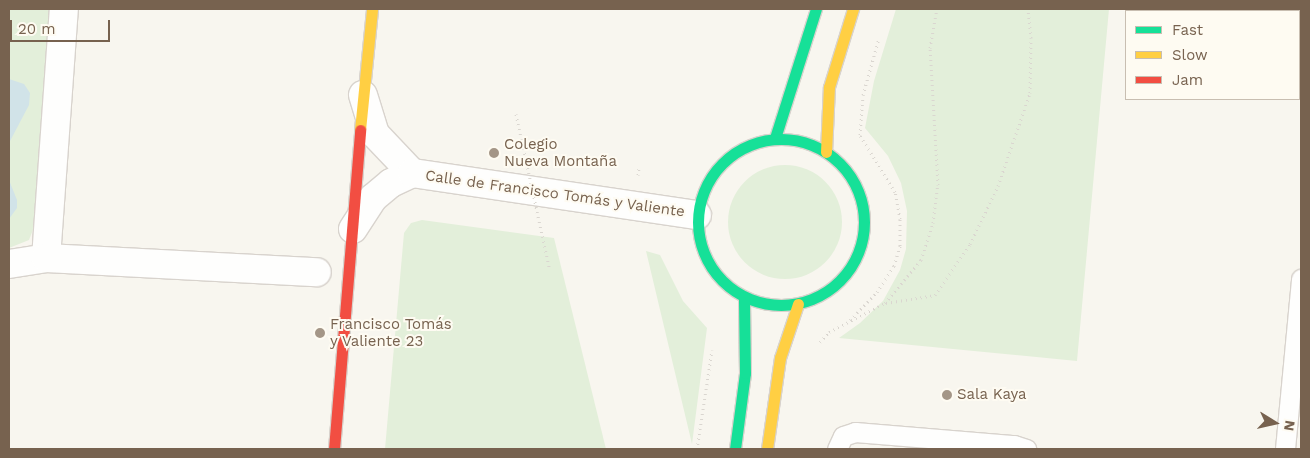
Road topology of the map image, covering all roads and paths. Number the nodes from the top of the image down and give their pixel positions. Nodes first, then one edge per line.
1 (64, 9) edge
2 (372, 9) edge
3 (816, 9) edge
4 (853, 9) edge
5 (937, 9) edge
6 (1028, 9) edge
7 (882, 28) dead end
8 (363, 95) junction
9 (516, 114) dead end
10 (775, 138) junction
11 (826, 152) junction
12 (412, 173) junction
13 (698, 215) junction
14 (353, 229) junction
15 (46, 258) junction
16 (9, 264) edge
17 (549, 267) dead end
18 (317, 272) dead end
19 (1301, 279) edge
20 (744, 297) junction
21 (885, 303) junction
22 (798, 304) junction
23 (846, 323) junction
24 (744, 352) junction
25 (780, 358) junction
26 (334, 449) edge
27 (697, 449) edge
28 (735, 449) edge
29 (768, 449) edge
30 (837, 449) edge
31 (1026, 449) edge
32 (1285, 449) edge

1 - 15 street
2 - 8 main road, Calle de Francisco Tomás y Valiente
3 - 10 main road
4 - 11 main road
5 - 21 path
6 - 21 path
7 - 23 path
8 - 12 street, Calle de Francisco Tomás y Valiente
8 - 14 main road, Calle de Francisco Tomás y Valiente
9 - 17 path, bridge
10 - 11 main road
10 - 13 main road
11 - 22 main road
12 - 13 street, Calle de Francisco Tomás y Valiente
12 - 14 street, Calle de Francisco Tomás y Valiente
13 - 20 main road
14 - 26 main road, Calle de Francisco Tomás y Valiente
15 - 16 street
15 - 18 street
19 - 32 lane
20 - 22 main road
20 - 24 main road
21 - 23 path
22 - 25 main road
23 - 25 path
24 - 27 path
24 - 28 main road
25 - 29 main road
30 - 31 lane

